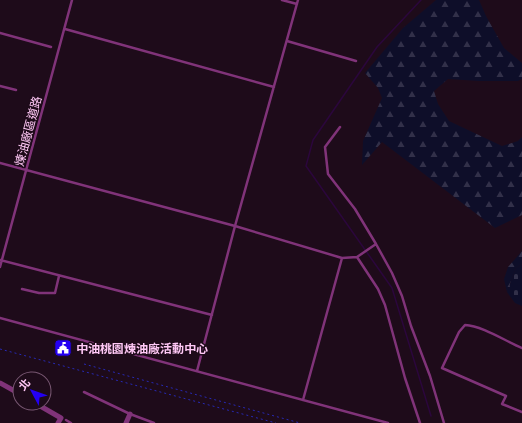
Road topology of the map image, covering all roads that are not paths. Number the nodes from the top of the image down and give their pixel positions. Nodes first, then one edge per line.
1 (72, 0) edge
2 (282, 0) edge
3 (298, 0) edge
4 (297, 4) junction
5 (65, 29) junction
6 (0, 33) edge
7 (287, 41) junction
8 (51, 47) dead end
9 (356, 61) dead end
10 (0, 86) edge
11 (274, 87) junction
12 (16, 90) dead end
13 (340, 127) dead end
14 (0, 163) edge
15 (27, 170) junction
16 (235, 226) junction
17 (376, 244) junction
18 (357, 257) junction
19 (342, 258) junction
20 (1, 261) edge
21 (0, 268) edge
22 (59, 276) junction
23 (22, 290) dead end
24 (212, 315) junction
25 (0, 318) edge
26 (522, 348) edge
27 (197, 371) junction
28 (0, 383) edge
29 (12, 390) edge
30 (84, 392) dead end
31 (303, 400) junction
32 (49, 411) edge
33 (522, 412) edge
34 (130, 414) junction
35 (66, 420) dead end
36 (58, 423) edge
37 (71, 423) edge
38 (126, 423) edge
39 (154, 423) edge
40 (388, 423) edge
41 (420, 423) edge
42 (444, 423) edge

1 - 5 lane, 煉油廠區道路
2 - 4 lane
3 - 4 lane
4 - 7 lane
5 - 11 lane
5 - 15 lane, 煉油廠區道路
6 - 8 lane
7 - 9 lane
7 - 11 lane
10 - 12 lane
11 - 16 lane
13 - 17 lane
14 - 15 lane
15 - 16 lane
15 - 20 lane, 煉油廠區道路
16 - 19 lane
16 - 24 lane
17 - 18 lane
17 - 42 lane
18 - 19 lane
18 - 41 lane
19 - 31 lane
20 - 21 lane, 煉油廠區道路
20 - 22 lane
22 - 23 lane
22 - 24 lane
24 - 27 lane
25 - 27 lane
26 - 33 lane
27 - 31 lane
28 - 29 street
30 - 34 lane
31 - 40 lane
32 - 36 street
34 - 38 street
34 - 39 lane
35 - 37 lane

